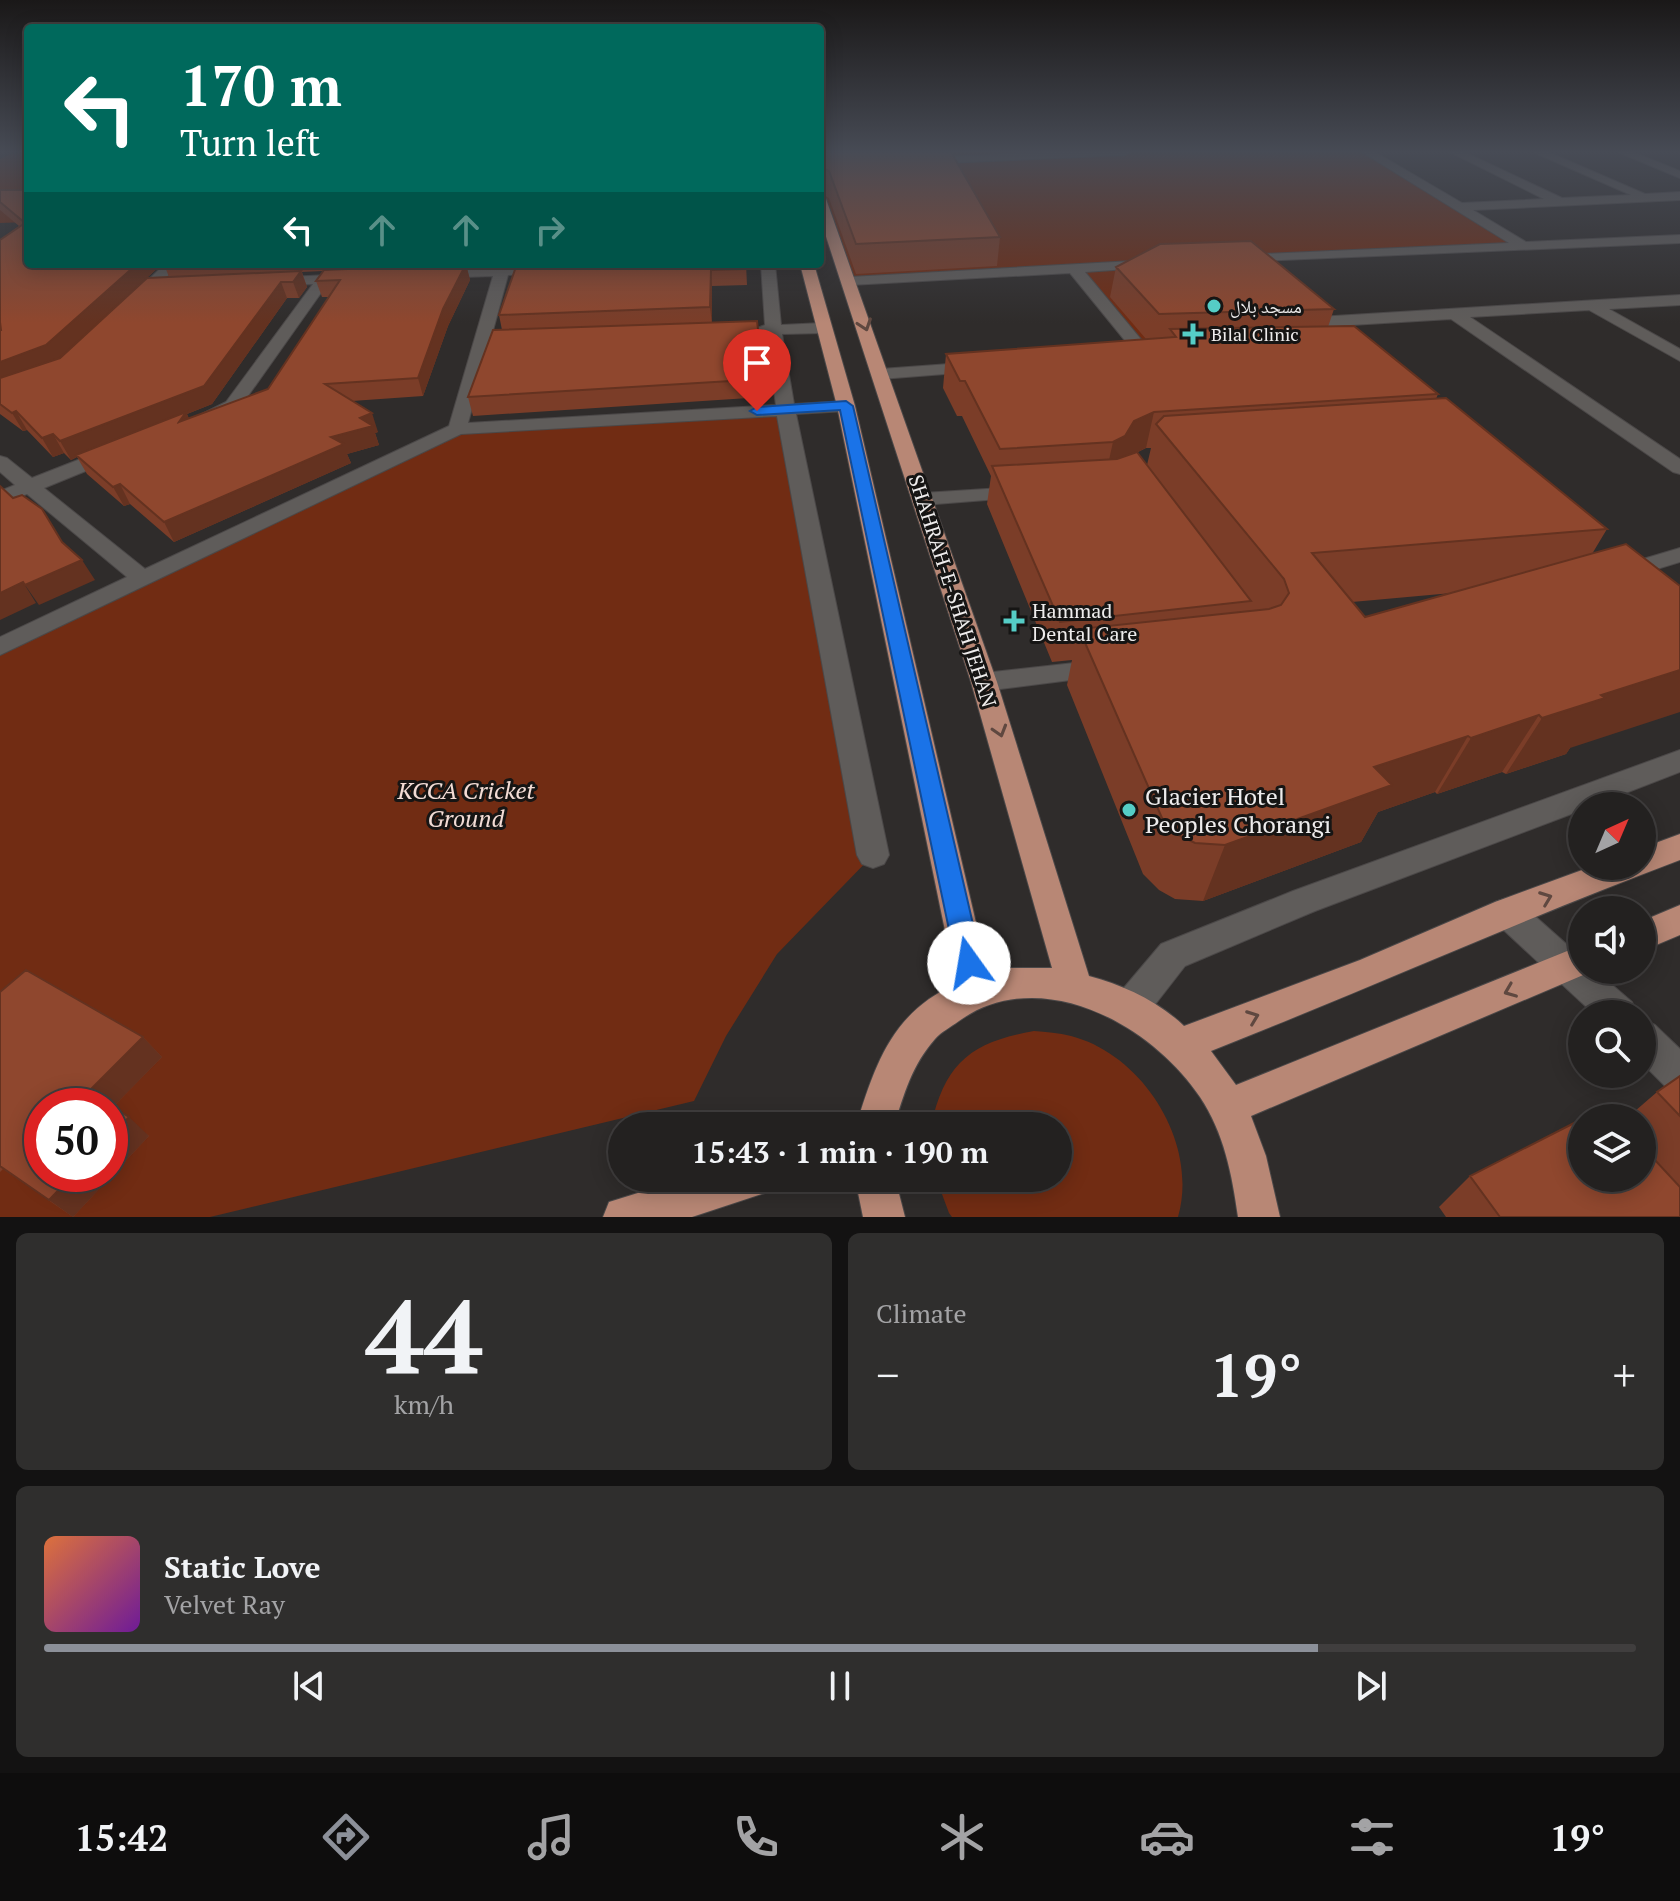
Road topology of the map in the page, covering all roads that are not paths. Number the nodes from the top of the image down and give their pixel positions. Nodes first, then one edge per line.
1 (1464, 209) edge
2 (824, 210) edge
3 (1680, 239) edge
4 (1521, 244) junction
5 (1248, 259) junction
6 (1219, 260) edge
7 (1161, 263) edge
8 (169, 268) edge
9 (561, 268) edge
10 (768, 268) edge
11 (808, 268) edge
12 (1074, 268) junction
13 (502, 270) junction
14 (413, 275) edge
15 (368, 277) edge
16 (324, 279) junction
17 (1270, 279) edge
18 (850, 281) junction
19 (260, 282) edge
20 (181, 286) edge
21 (149, 287) junction
22 (1680, 300) edge
23 (1593, 306) junction
24 (127, 308) edge
25 (1455, 314) junction
26 (823, 328) junction
27 (773, 330) junction
28 (742, 331) edge
29 (1337, 340) edge
30 (1146, 355) edge
31 (1680, 356) edge
32 (990, 366) edge
33 (881, 374) junction
34 (846, 406) junction
35 (787, 409) junction
36 (188, 424) edge
37 (457, 429) junction
38 (130, 446) edge
39 (0, 462) edge
40 (1680, 468) edge
41 (28, 487) junction
42 (1047, 491) edge
43 (0, 498) edge
44 (923, 499) junction
45 (1680, 555) edge
46 (143, 579) junction
47 (1641, 590) edge
48 (0, 647) edge
49 (1125, 666) edge
50 (984, 682) junction
51 (1680, 761) edge
52 (1680, 847) edge
53 (873, 855) dead end
54 (1656, 856) edge
55 (1593, 880) edge
56 (1507, 912) junction
57 (1680, 920) edge
58 (1656, 930) edge
59 (1568, 959) edge
60 (1568, 967) edge
61 (1593, 984) edge
62 (1074, 986) junction
63 (975, 991) junction
64 (1607, 1000) edge
65 (1130, 1008) junction
66 (1180, 1045) junction
67 (1656, 1051) edge
68 (1680, 1075) edge
69 (1228, 1107) junction
70 (877, 1112) edge
71 (707, 1192) edge
72 (878, 1192) edge
73 (624, 1217) edge
74 (884, 1217) edge
75 (1259, 1217) edge

1 - 4 street
2 - 18 main road, SHAHRAH-E-SHAH JEHAN
3 - 4 street
4 - 5 street
5 - 6 street
5 - 17 street
7 - 12 street
8 - 21 street
9 - 13 street
10 - 27 street
11 - 26 main road
12 - 18 street
12 - 30 street
13 - 14 street
13 - 37 street
15 - 16 street
16 - 19 street
16 - 36 street
18 -> 33 main road, SHAHRAH-E-SHAH JEHAN
20 - 21 street
21 - 24 street
22 - 23 street
23 - 25 street
23 - 31 street
25 - 29 street
25 - 40 street
26 - 27 street
26 - 34 main road
27 - 28 street
27 - 35 street
32 - 33 street
33 - 44 main road, SHAHRAH-E-SHAH JEHAN
34 - 35 street
34 - 63 main road
35 - 37 street
35 - 53 street
37 - 46 street
38 - 41 street
39 - 41 street
41 - 43 street
41 - 46 street
42 - 44 street
44 - 50 main road, SHAHRAH-E-SHAH JEHAN
45 - 47 street
46 - 48 street
49 - 50 street
50 -> 62 main road, SHAHRAH-E-SHAH JEHAN
51 - 65 street
52 - 54 main road
56 -> 55 main road
56 - 59 street
66 -> 56 main road
57 - 58 main road
60 -> 69 main road
61 - 64 street
62 - 63 main road
62 - 65 main road
63 - 70 main road
65 - 66 main road
66 - 69 main road
67 - 68 street
69 - 75 main road
71 - 73 main road
72 - 74 main road

